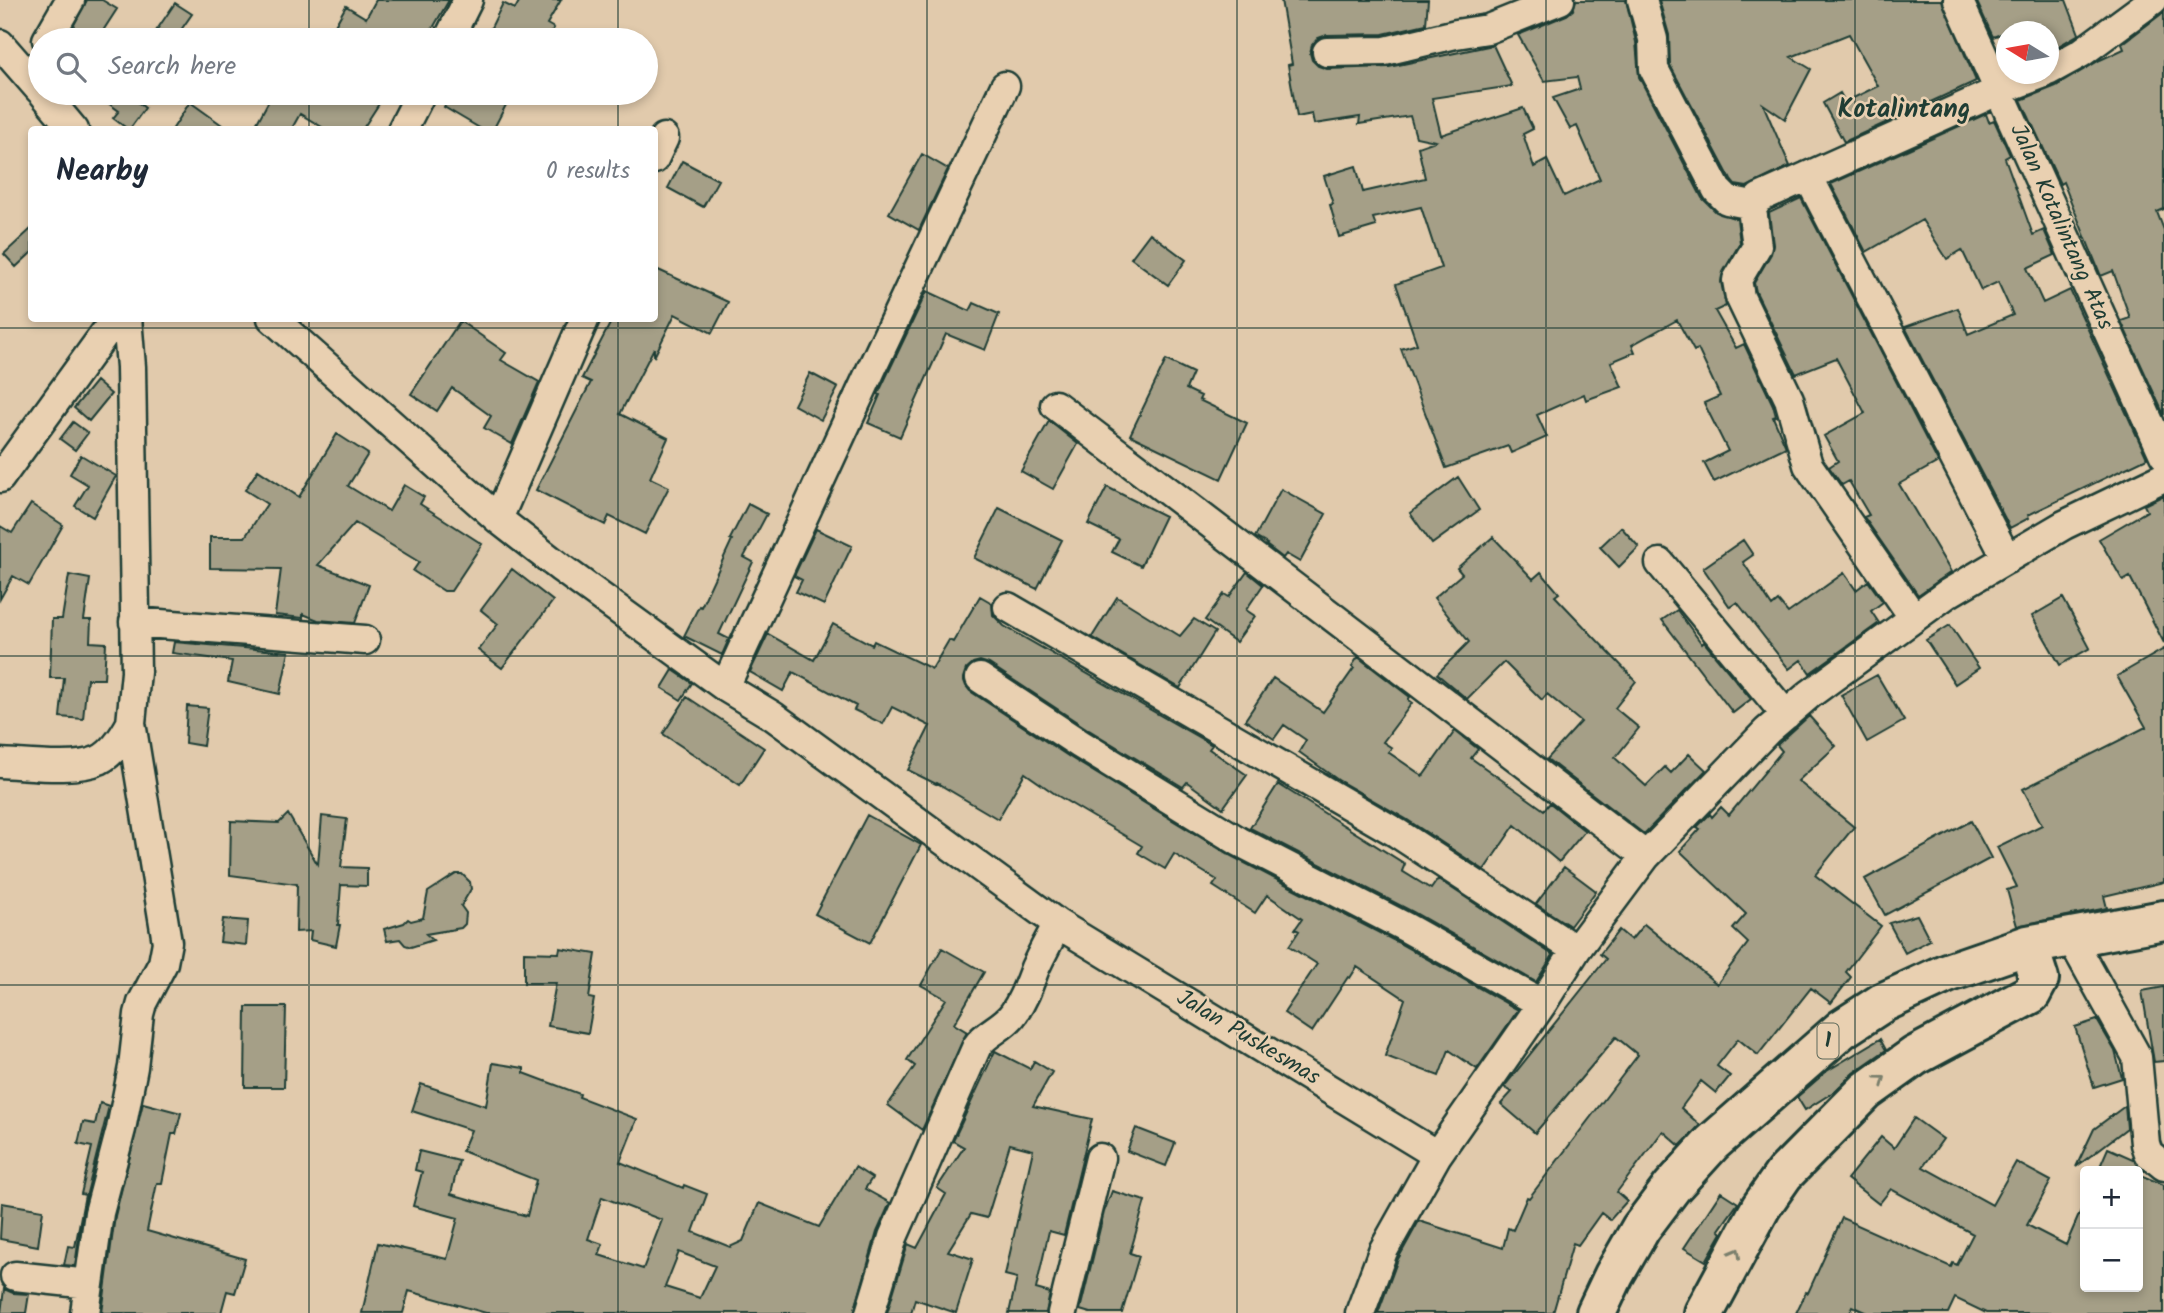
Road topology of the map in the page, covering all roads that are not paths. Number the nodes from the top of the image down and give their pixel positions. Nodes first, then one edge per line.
1 (70, 0) edge
2 (468, 0) edge
3 (1560, 0) edge
4 (1643, 0) edge
5 (1958, 0) edge
6 (2152, 0) edge
7 (54, 28) edge
8 (454, 28) edge
9 (0, 44) edge
10 (1327, 52) dead end
11 (2059, 65) edge
12 (28, 69) edge
13 (2016, 84) edge
14 (1005, 86) dead end
15 (2000, 90) junction
16 (57, 105) edge
17 (415, 105) edge
18 (71, 126) edge
19 (404, 126) edge
20 (1808, 176) junction
21 (1753, 205) junction
22 (113, 322) edge
23 (127, 322) edge
24 (283, 322) edge
25 (583, 322) edge
26 (301, 329) edge
27 (1055, 405) dead end
28 (2164, 455) edge
29 (2164, 477) edge
30 (0, 478) edge
31 (498, 519) junction
32 (2007, 559) junction
33 (1660, 563) dead end
34 (1008, 607) dead end
35 (1914, 618) junction
36 (134, 621) junction
37 (365, 640) dead end
38 (979, 678) dead end
39 (725, 687) junction
40 (1786, 715) junction
41 (131, 723) junction
42 (0, 763) edge
43 (1646, 856) junction
44 (2164, 919) edge
45 (1059, 923) junction
46 (2071, 938) junction
47 (2028, 945) junction
48 (1576, 950) junction
49 (1542, 1004) junction
50 (1437, 1155) junction
51 (1100, 1158) dead end
52 (2164, 1166) edge
53 (15, 1276) dead end
54 (89, 1284) junction
55 (85, 1313) edge
56 (870, 1313) edge
57 (1062, 1313) edge
58 (1360, 1313) edge
59 (1596, 1313) edge
60 (1704, 1313) edge

1 - 7 street
2 - 8 street
3 - 10 street
4 - 21 street
5 - 15 street, Jalan Kotalintang Atas
6 - 11 street
9 - 12 street
13 - 15 street
14 - 39 street
15 - 20 street
15 - 28 street, Jalan Kotalintang Atas
16 - 18 street
17 - 19 street
20 - 21 street
20 - 32 street
21 - 35 street
22 - 30 street
23 - 36 street
24 - 26 street, Jalan Puskesmas
25 - 31 street
26 - 31 street, Jalan Puskesmas
27 - 43 street
29 - 32 street
31 - 39 street, Jalan Puskesmas
32 - 35 street
33 - 40 street
34 - 48 street
35 - 40 street
36 - 37 street
36 - 41 street
38 - 49 street
39 - 45 street, Jalan Puskesmas
40 - 43 street
41 - 42 street
41 - 54 street
43 - 48 street
44 - 46 highway, 1
45 - 50 street, Jalan Puskesmas
45 - 56 street
46 - 47 highway, 1
46 - 52 street
47 - 59 highway, 1
60 -> 47 highway
48 - 49 street
49 - 50 street
50 - 58 street
51 - 57 street
53 - 54 street
54 - 55 street

